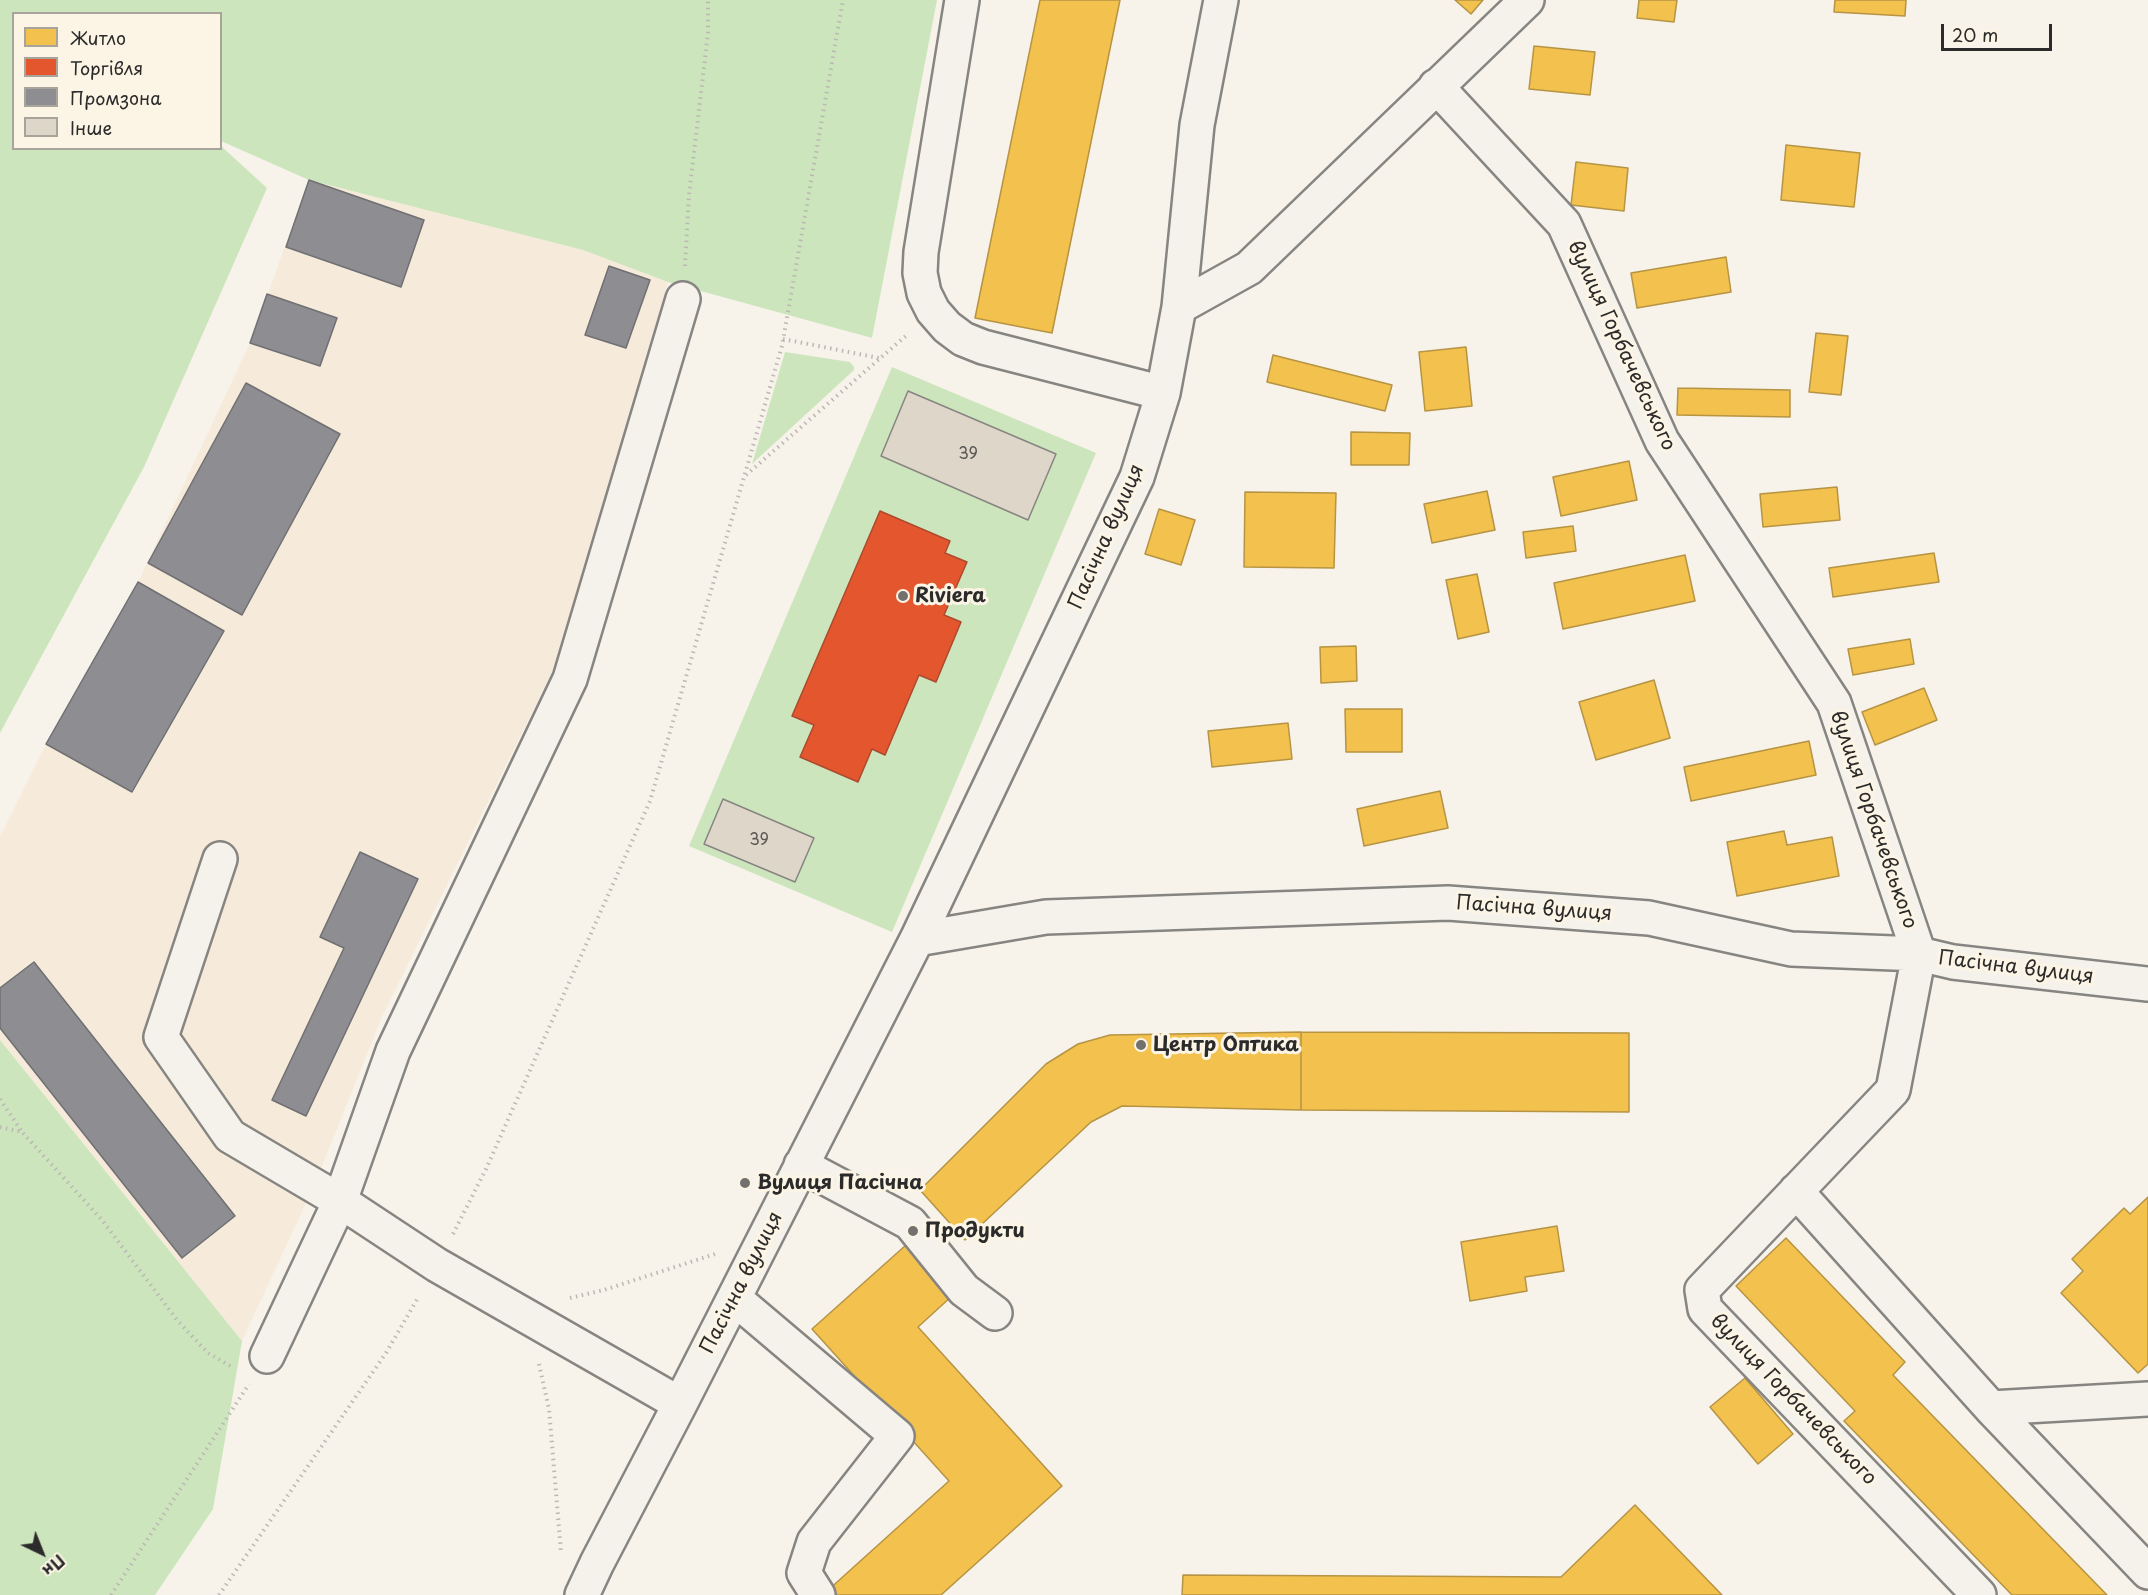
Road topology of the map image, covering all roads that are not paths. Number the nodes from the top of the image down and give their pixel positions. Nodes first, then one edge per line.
1 (962, 0) edge
2 (1221, 0) edge
3 (1527, 0) edge
4 (1436, 86) junction
5 (683, 299) road end
6 (1179, 308) junction
7 (1163, 393) junction
8 (220, 859) dead end
9 (918, 939) junction
10 (1919, 954) junction
11 (2148, 984) edge
12 (801, 1165) junction
13 (1796, 1191) junction
14 (340, 1201) junction
15 (734, 1298) junction
16 (995, 1313) dead end
17 (267, 1356) road end
18 (2148, 1399) edge
19 (680, 1404) junction
20 (1991, 1408) junction
21 (2148, 1572) edge
22 (582, 1595) edge
23 (818, 1595) edge
24 (1979, 1595) edge

1 - 7 street
2 - 6 street, Пасічна вулиця
3 - 4 street
4 - 6 street
4 - 10 street, вулиця Горбачевського
5 - 14 street
6 - 7 street, Пасічна вулиця
7 - 9 street, Пасічна вулиця
8 - 14 street
9 - 10 street, Пасічна вулиця
9 - 12 street, Пасічна вулиця
10 - 11 street, Пасічна вулиця
10 - 13 street, вулиця Горбачевського
12 - 15 street, Пасічна вулиця
12 - 16 street
13 - 20 street
13 - 24 street, вулиця Горбачевського
14 - 17 street
14 - 19 street
15 - 19 street, Пасічна вулиця
15 - 23 street
18 - 20 street
19 - 22 street, Пасічна вулиця
20 - 21 street

